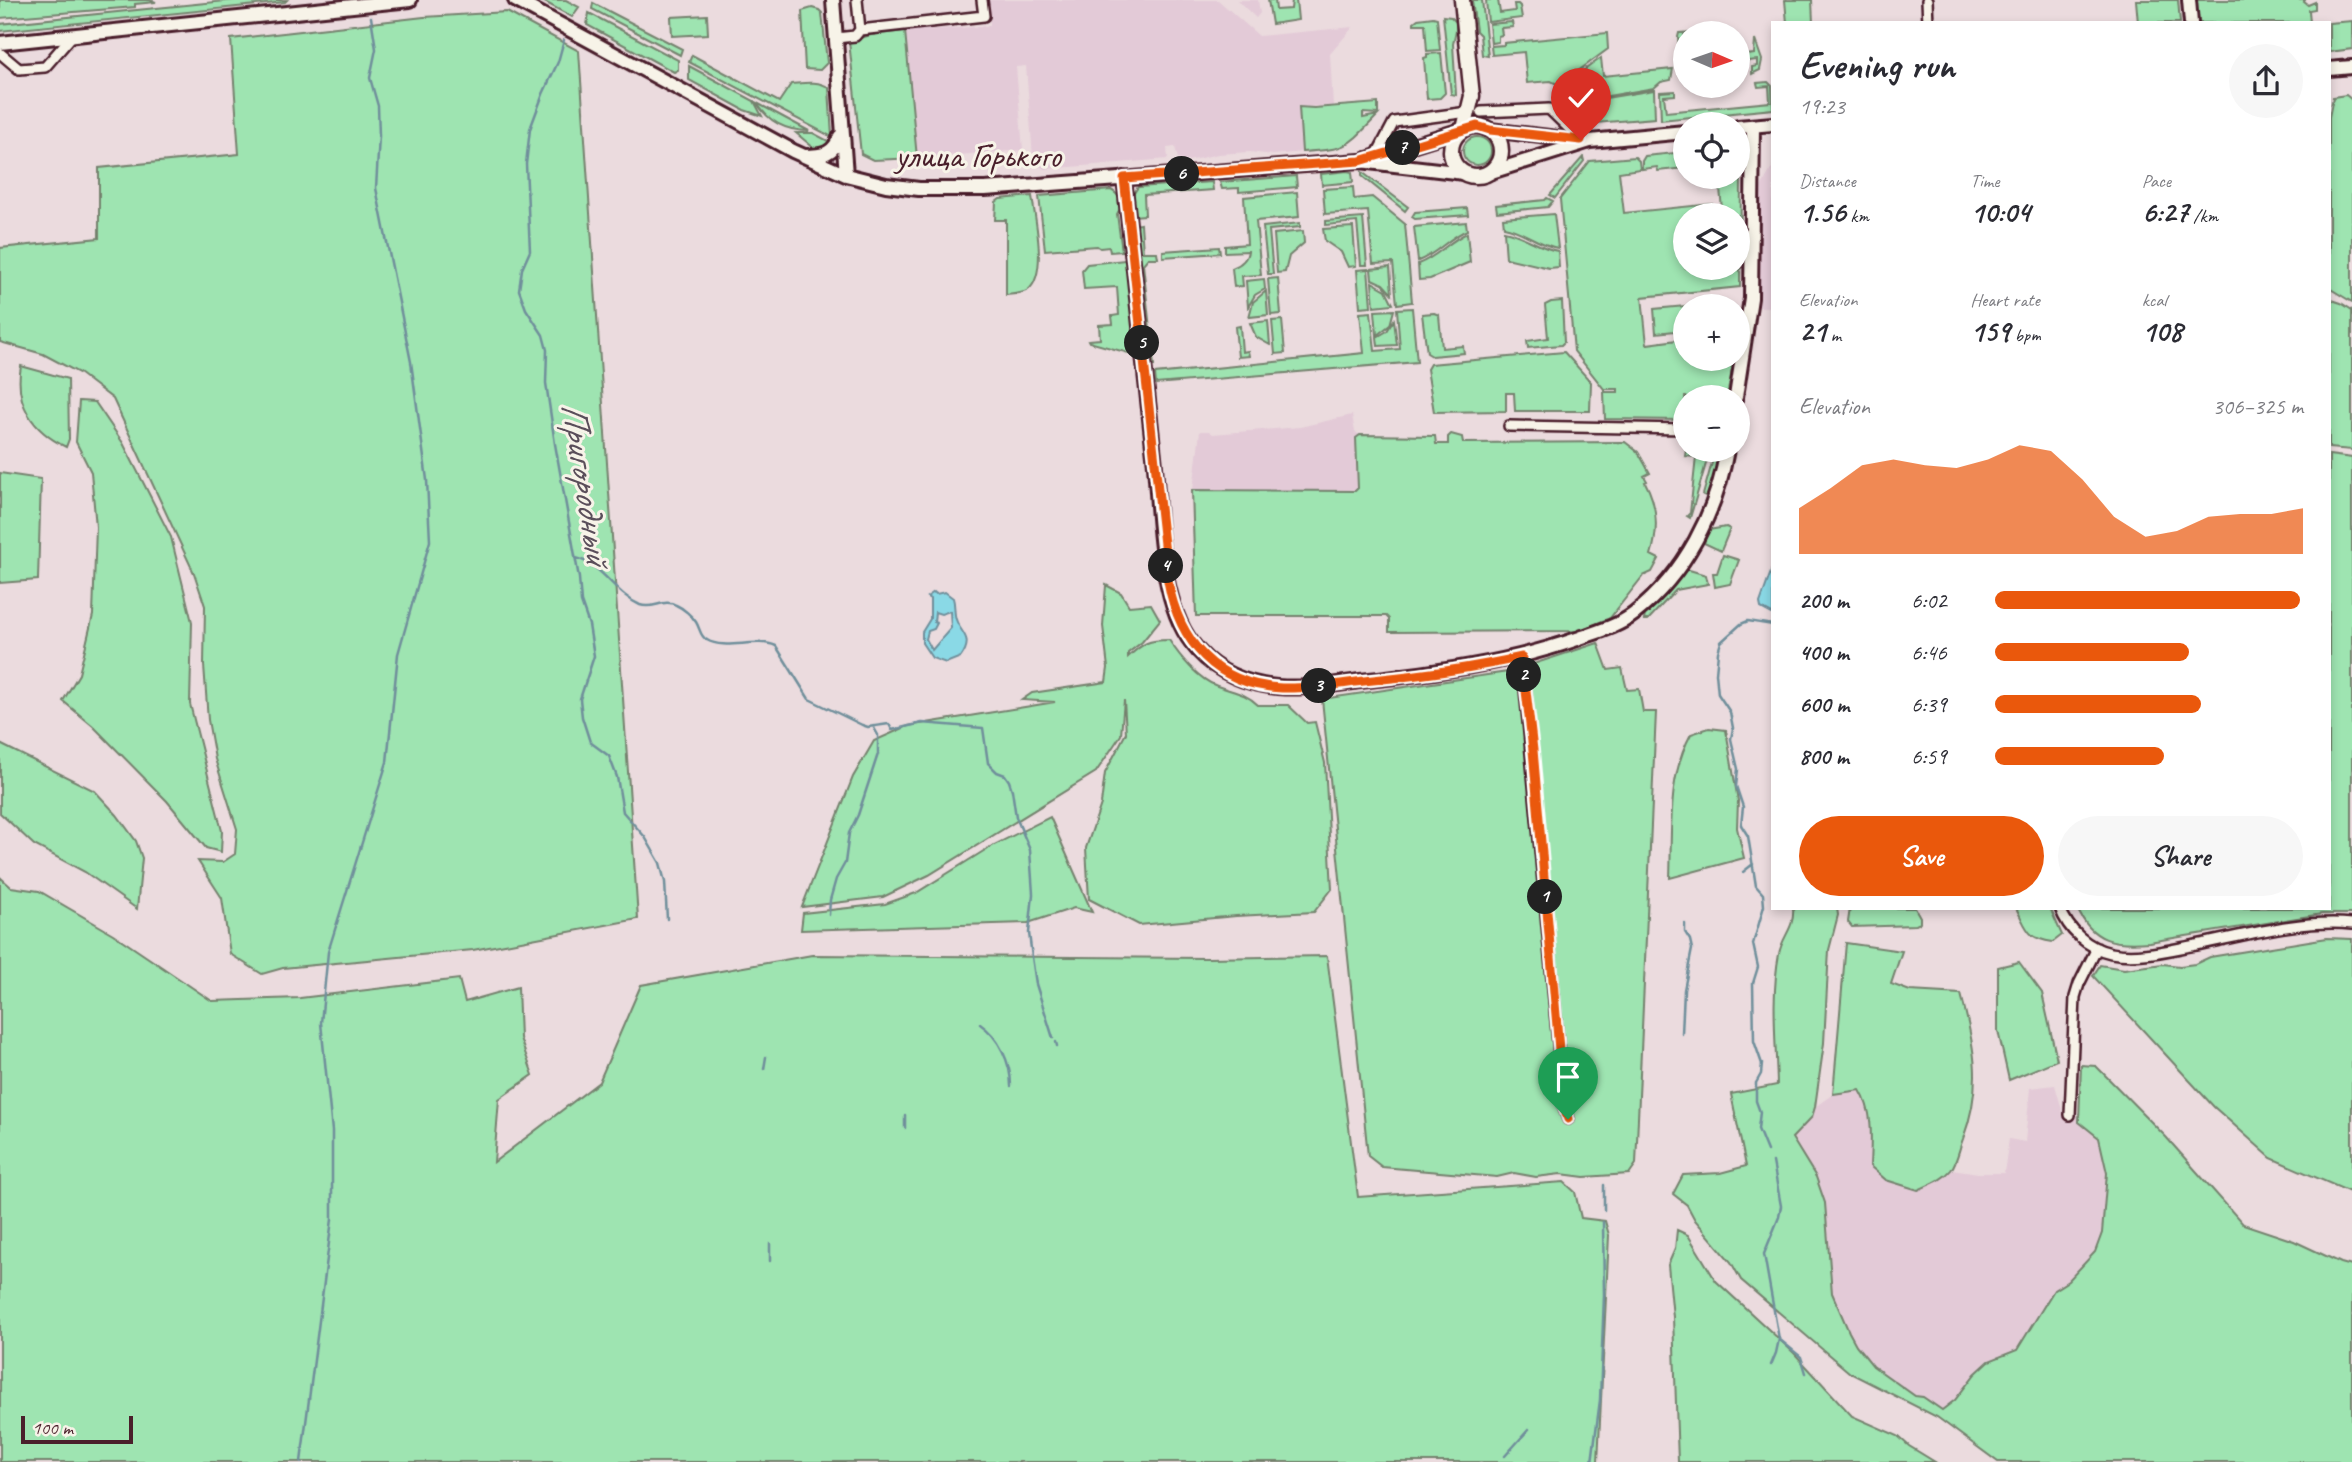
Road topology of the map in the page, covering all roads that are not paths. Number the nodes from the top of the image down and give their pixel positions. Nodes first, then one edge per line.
1 (410, 0) edge
2 (515, 0) edge
3 (833, 0) edge
4 (857, 0) edge
5 (982, 0) edge
6 (1462, 0) edge
7 (1927, 0) edge
8 (2189, 0) edge
9 (1928, 21) edge
10 (2191, 21) edge
11 (860, 30) junction
12 (73, 35) junction
13 (836, 38) junction
14 (0, 43) edge
15 (0, 53) edge
16 (2352, 66) edge
17 (2331, 69) edge
18 (1506, 111) junction
19 (1474, 112) junction
20 (1771, 124) edge
21 (843, 126) junction
22 (1750, 126) edge
23 (1753, 126) junction
24 (1464, 129) junction
25 (1493, 130) junction
26 (1673, 133) edge
27 (1586, 141) junction
28 (805, 156) junction
29 (1376, 156) junction
30 (1360, 161) junction
31 (1464, 173) junction
32 (1488, 173) junction
33 (846, 175) junction
34 (860, 177) junction
35 (1124, 178) junction
36 (1738, 385) edge
37 (1509, 426) dead end
38 (1673, 429) edge
39 (1724, 462) edge
40 (1522, 657) junction
41 (2061, 910) edge
42 (2352, 924) edge
43 (2097, 948) junction
44 (2070, 1115) dead end
45 (1568, 1119) dead end

1 - 12 main road
2 - 28 main road, улица Горького
3 - 13 main road
4 - 11 street
5 - 11 street
6 - 19 main road
7 - 9 street
8 - 10 main road
11 - 13 street
12 - 14 main road
12 - 15 street
13 - 21 main road
16 - 17 main road
18 - 19 street
18 - 25 street
18 - 27 street
19 - 24 main road
19 - 25 main road
19 - 29 street
20 - 23 main road
21 - 28 main road
21 - 33 main road
21 - 34 main road
22 - 23 main road
23 - 36 main road
24 - 25 main road
24 - 29 main road, улица Горького
24 - 31 main road
25 - 27 main road
25 - 32 main road
26 - 27 main road
27 - 32 main road
28 - 33 main road, улица Горького
29 - 30 main road, улица Горького
30 - 31 main road, улица Горького
30 - 35 main road, улица Горького
31 - 32 main road
33 - 34 main road, улица Горького
34 - 35 main road, улица Горького
35 - 40 main road
37 - 38 street
39 - 40 main road
40 - 45 street
41 - 43 street
42 - 43 street
43 - 44 street

